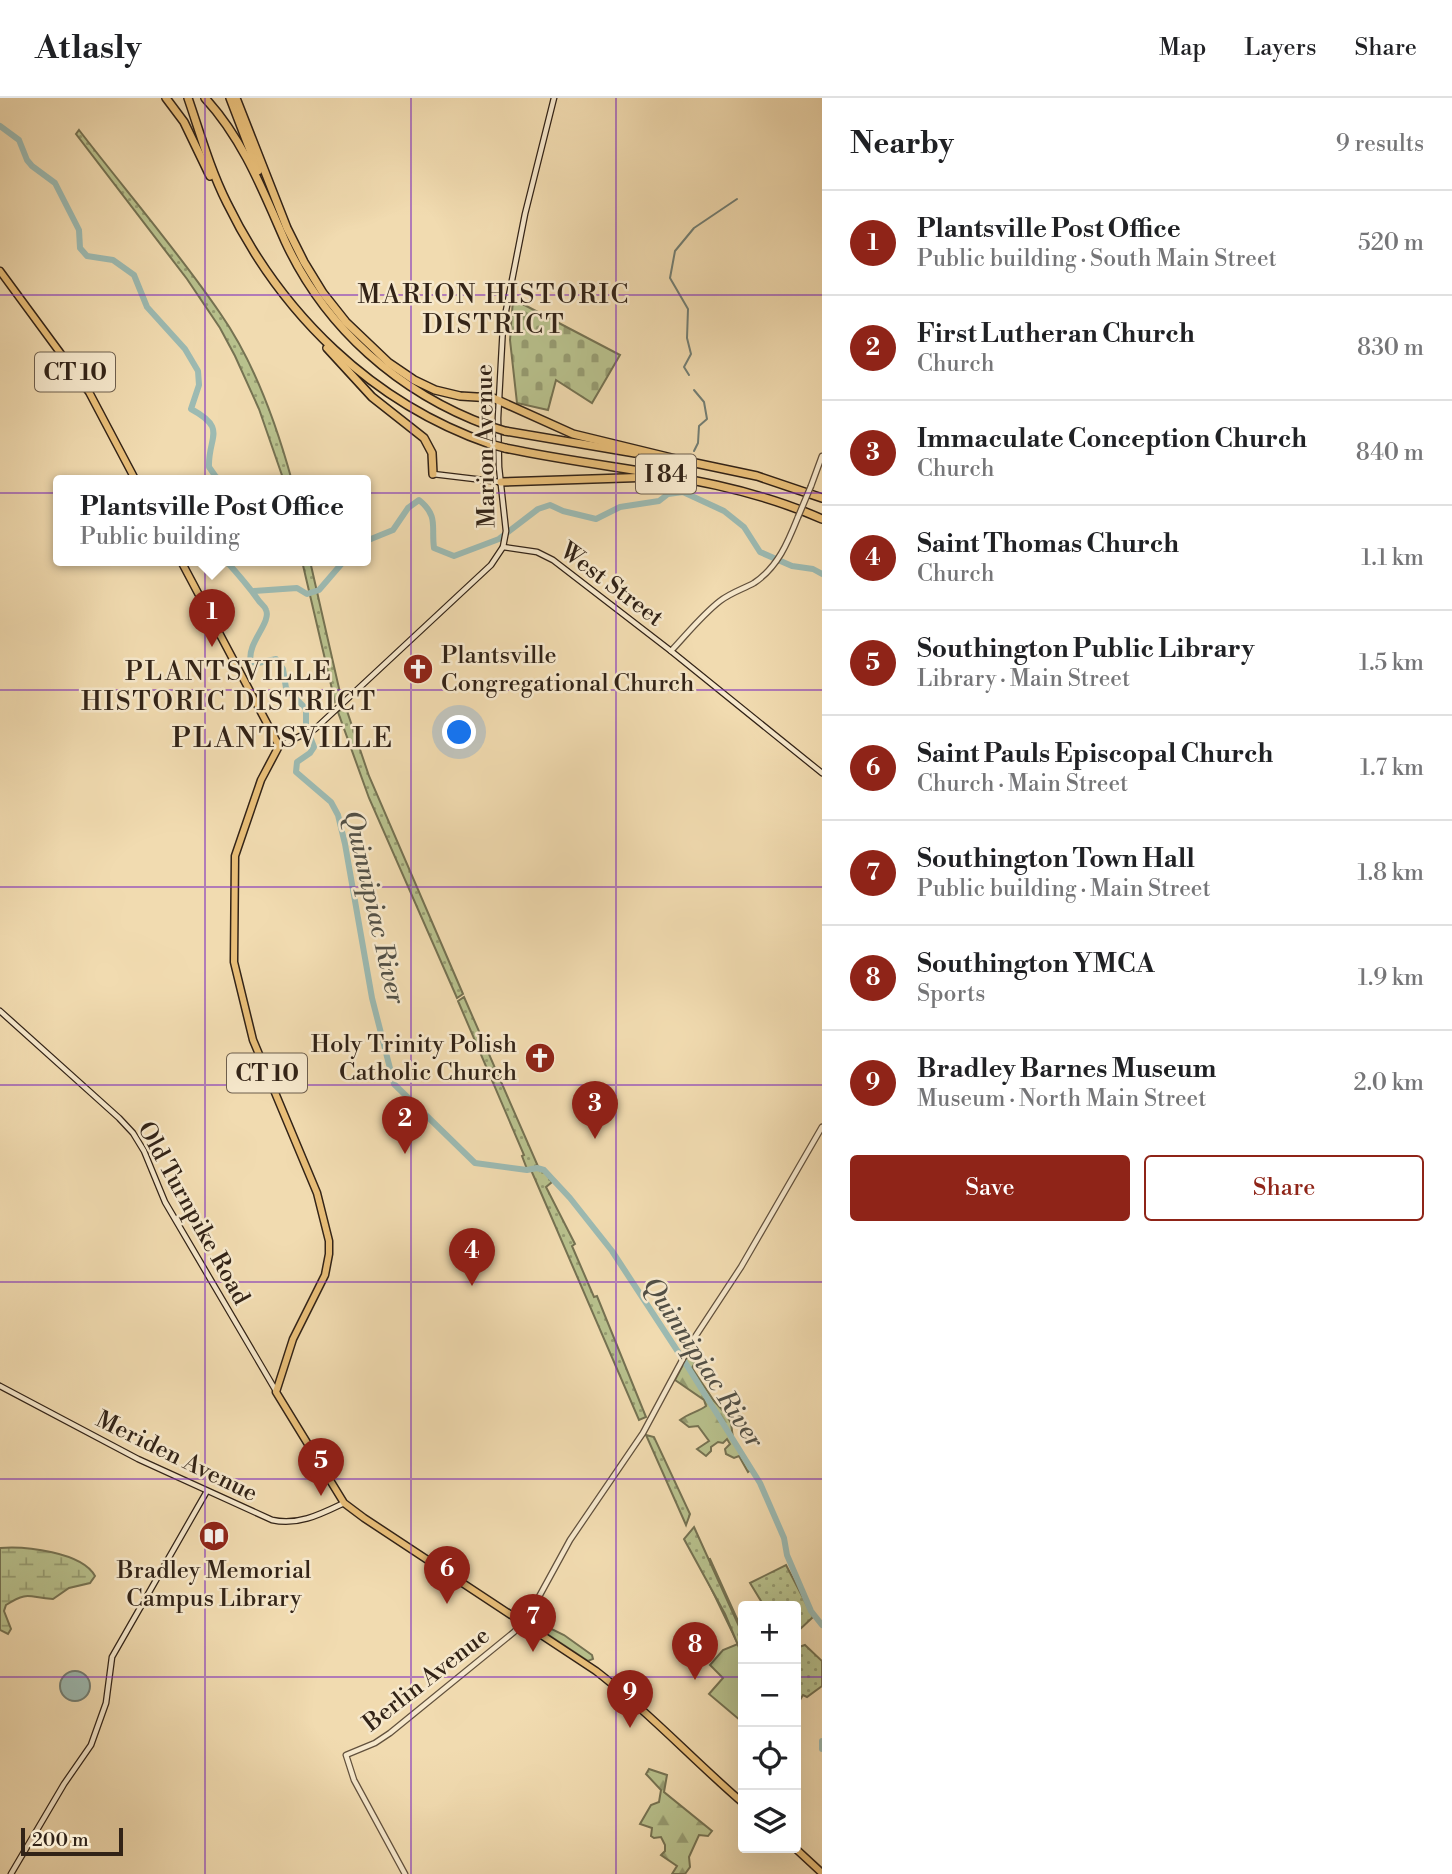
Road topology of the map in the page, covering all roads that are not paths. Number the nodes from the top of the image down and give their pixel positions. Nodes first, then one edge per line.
1 (166, 98) edge
2 (188, 98) edge
3 (205, 98) edge
4 (230, 98) edge
5 (236, 98) edge
6 (554, 98) edge
7 (281, 231) junction
8 (243, 234) junction
9 (0, 271) edge
10 (285, 296) junction
11 (498, 400) junction
12 (822, 456) edge
13 (684, 461) junction
14 (433, 474) joint
15 (133, 475) edge
16 (699, 480) junction
17 (501, 482) junction
18 (822, 498) edge
19 (822, 519) edge
20 (503, 547) junction
21 (184, 566) edge
22 (671, 651) junction
23 (279, 746) junction
24 (822, 773) edge
25 (0, 1011) edge
26 (822, 1127) edge
27 (0, 1386) edge
28 (276, 1392) junction
29 (208, 1491) junction
30 (344, 1503) junction
31 (524, 1623) junction
32 (738, 1799) edge
33 (800, 1853) edge
34 (822, 1873) edge
35 (10, 1874) edge
36 (405, 1874) edge

1 - 8 highway
2 - 8 highway, I 84
3 - 7 highway
4 - 7 highway, I 84
5 - 11 highway
6 - 11 main road, Marion Avenue
7 - 13 highway, I 84, bridge
8 - 10 highway, I 84
9 - 15 highway, CT 10
10 - 14 highway
10 - 16 highway, I 84, bridge
11 - 13 highway
11 - 17 main road, Marion Avenue
12 - 22 main road, bridge
13 - 18 highway, I 84
14 - 17 main road
16 - 17 highway
16 - 19 highway, I 84
17 - 20 main road, Marion Avenue
20 - 22 main road, West Street
20 - 23 main road
21 - 23 highway
22 - 24 main road, West Street
23 - 28 highway, CT 10
25 - 28 main road, Old Turnpike Road
26 - 31 main road
27 - 29 main road, Meriden Avenue
28 - 30 highway
29 - 30 main road, Meriden Avenue
29 - 35 main road
30 - 31 highway
31 - 32 highway
31 - 36 main road, Berlin Avenue
33 - 34 highway

